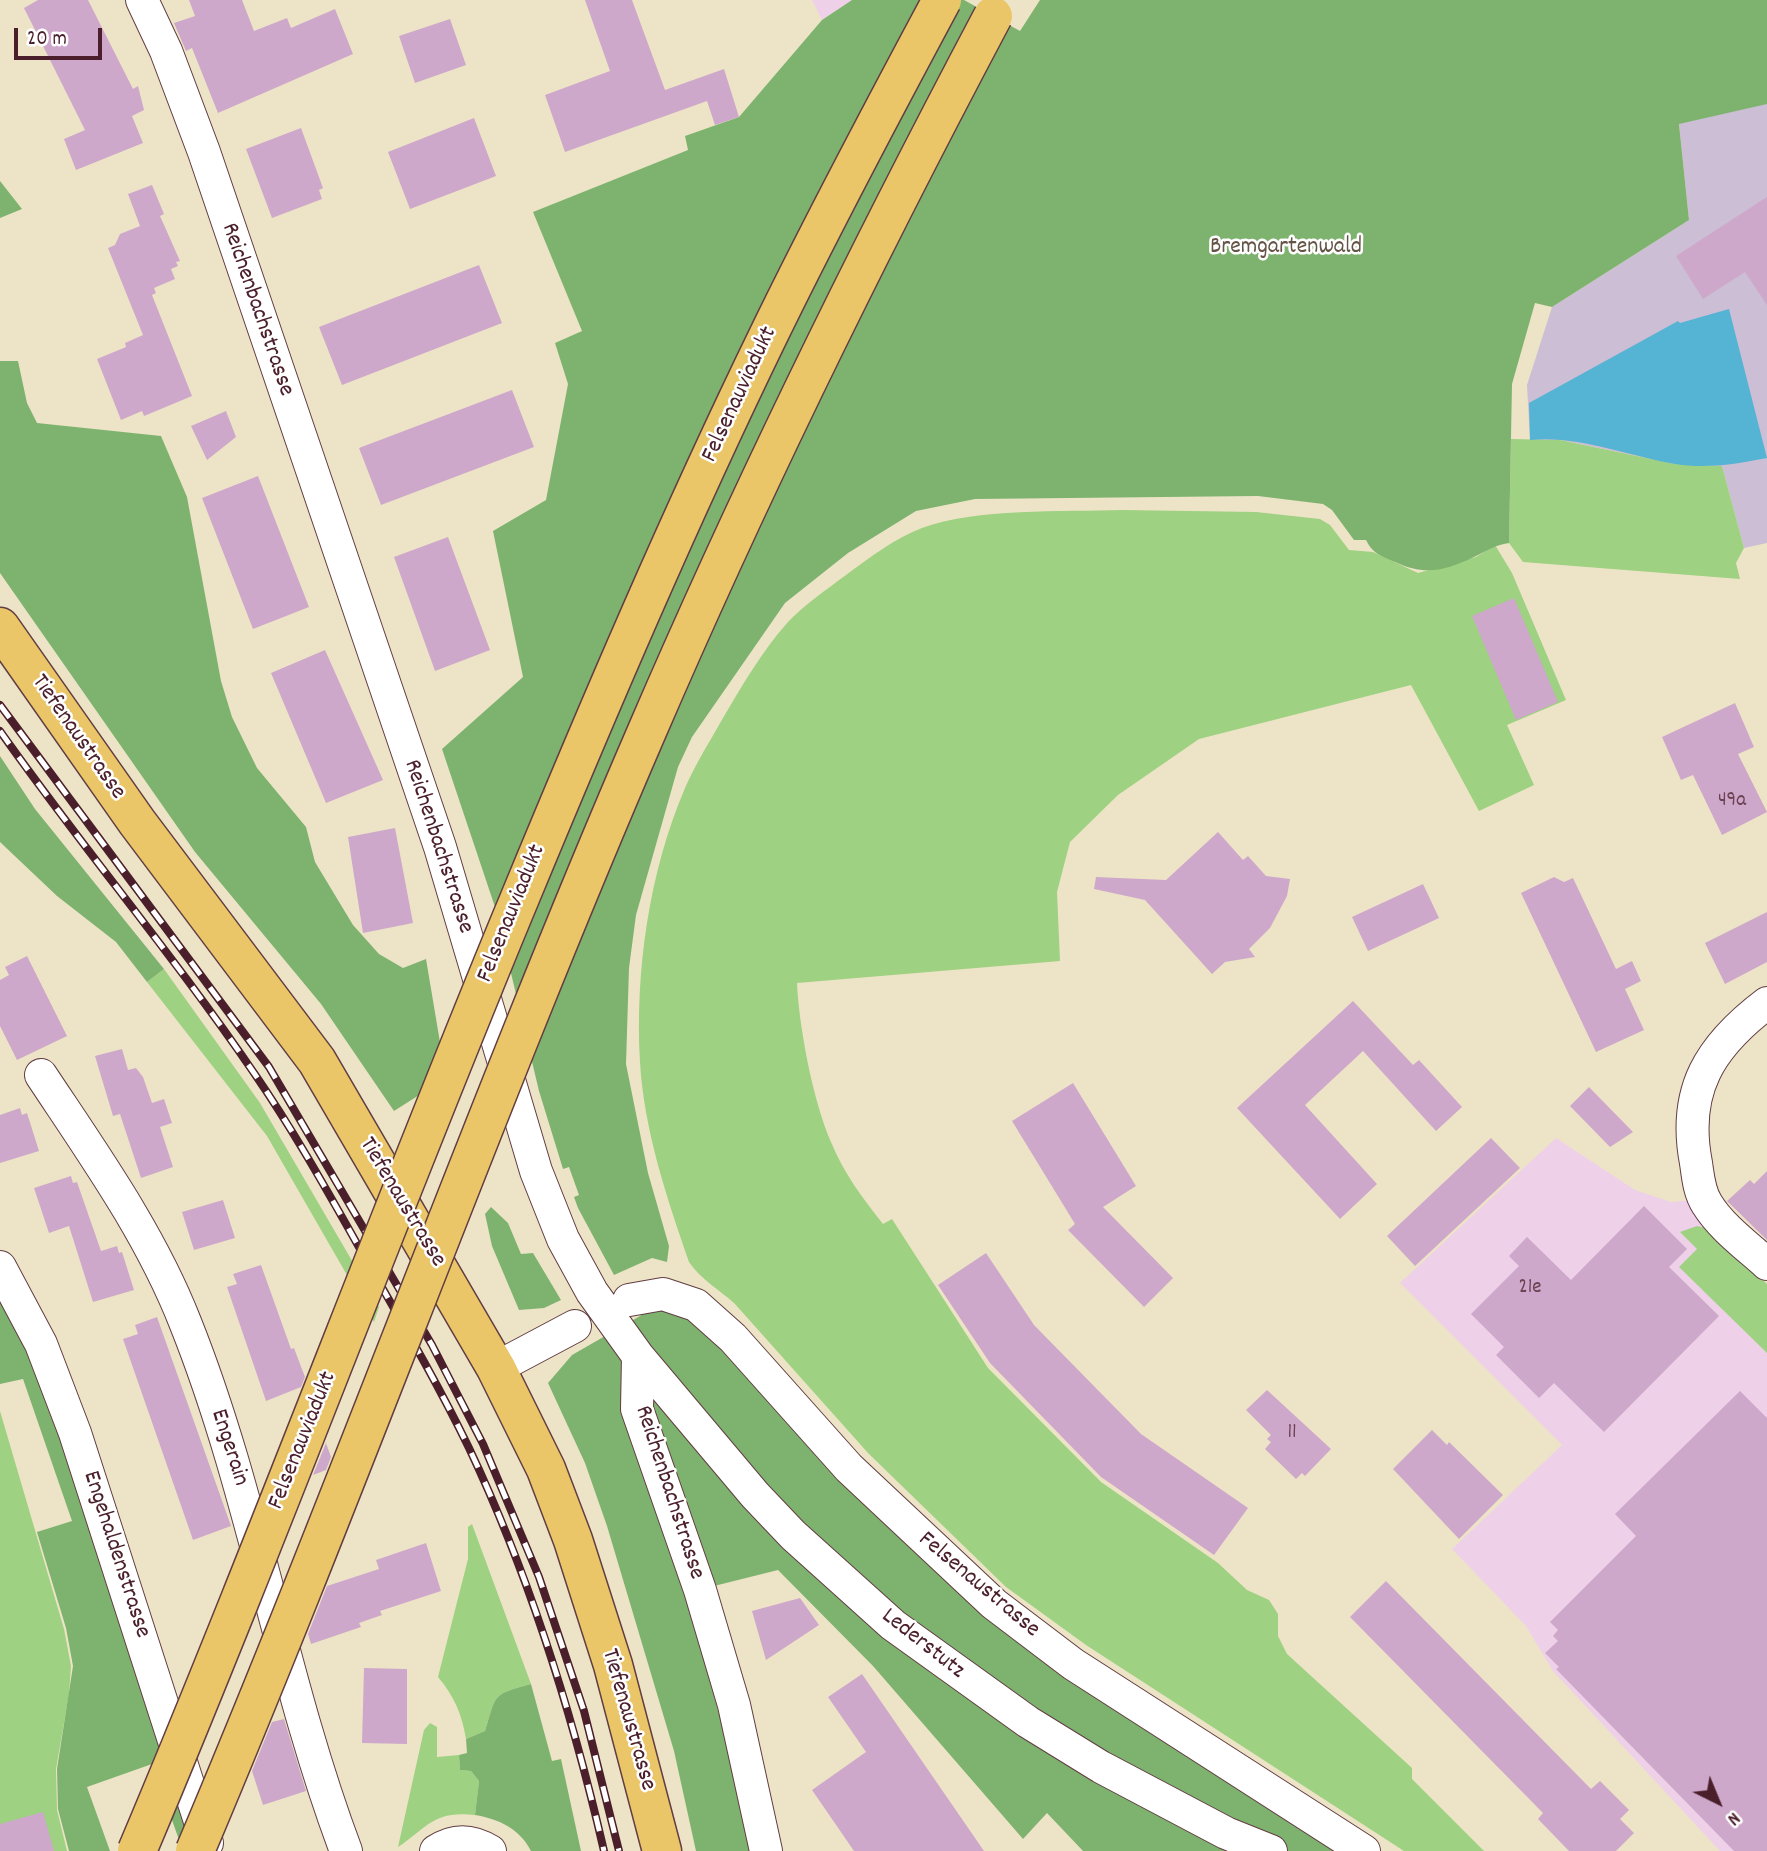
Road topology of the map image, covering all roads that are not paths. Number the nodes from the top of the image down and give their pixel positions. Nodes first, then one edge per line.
1 (142, 0) edge
2 (942, 0) edge
3 (993, 16) dead end
4 (0, 626) edge
5 (1767, 1003) edge
6 (41, 1075) dead end
7 (1767, 1264) edge
8 (0, 1266) edge
9 (629, 1300) dead end
10 (575, 1326) dead end
11 (638, 1356) junction
12 (496, 1368) junction
13 (137, 1851) edge
14 (195, 1851) edge
15 (209, 1851) edge
16 (346, 1851) edge
17 (436, 1851) edge
18 (490, 1851) edge
19 (662, 1851) edge
20 (766, 1851) edge
21 (1271, 1851) edge
22 (1364, 1851) edge

1 - 11 street, Reichenbachstrasse
2 - 13 main road, Felsenauviadukt, bridge
3 - 14 main road, bridge
4 - 12 main road, Tiefenaustrasse
5 - 7 street
6 - 16 street, Engerain
8 - 15 street, Engehaldenstrasse
9 - 22 street, Felsenaustrasse
10 - 12 street
11 - 20 street, Reichenbachstrasse
11 - 21 street, Lederstutz
12 - 19 main road, Tiefenaustrasse
17 - 18 street

